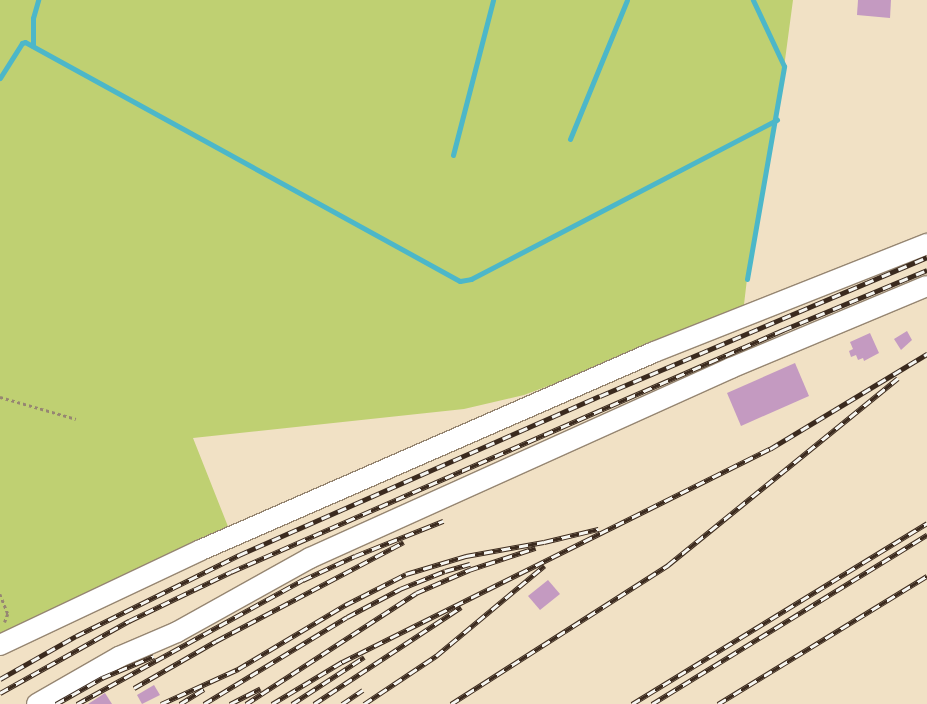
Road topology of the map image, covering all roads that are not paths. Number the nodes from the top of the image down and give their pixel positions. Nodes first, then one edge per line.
1 (927, 244) edge
2 (927, 286) edge
3 (2, 636) edge
4 (37, 704) edge

1 - 3 lane
2 - 4 lane

